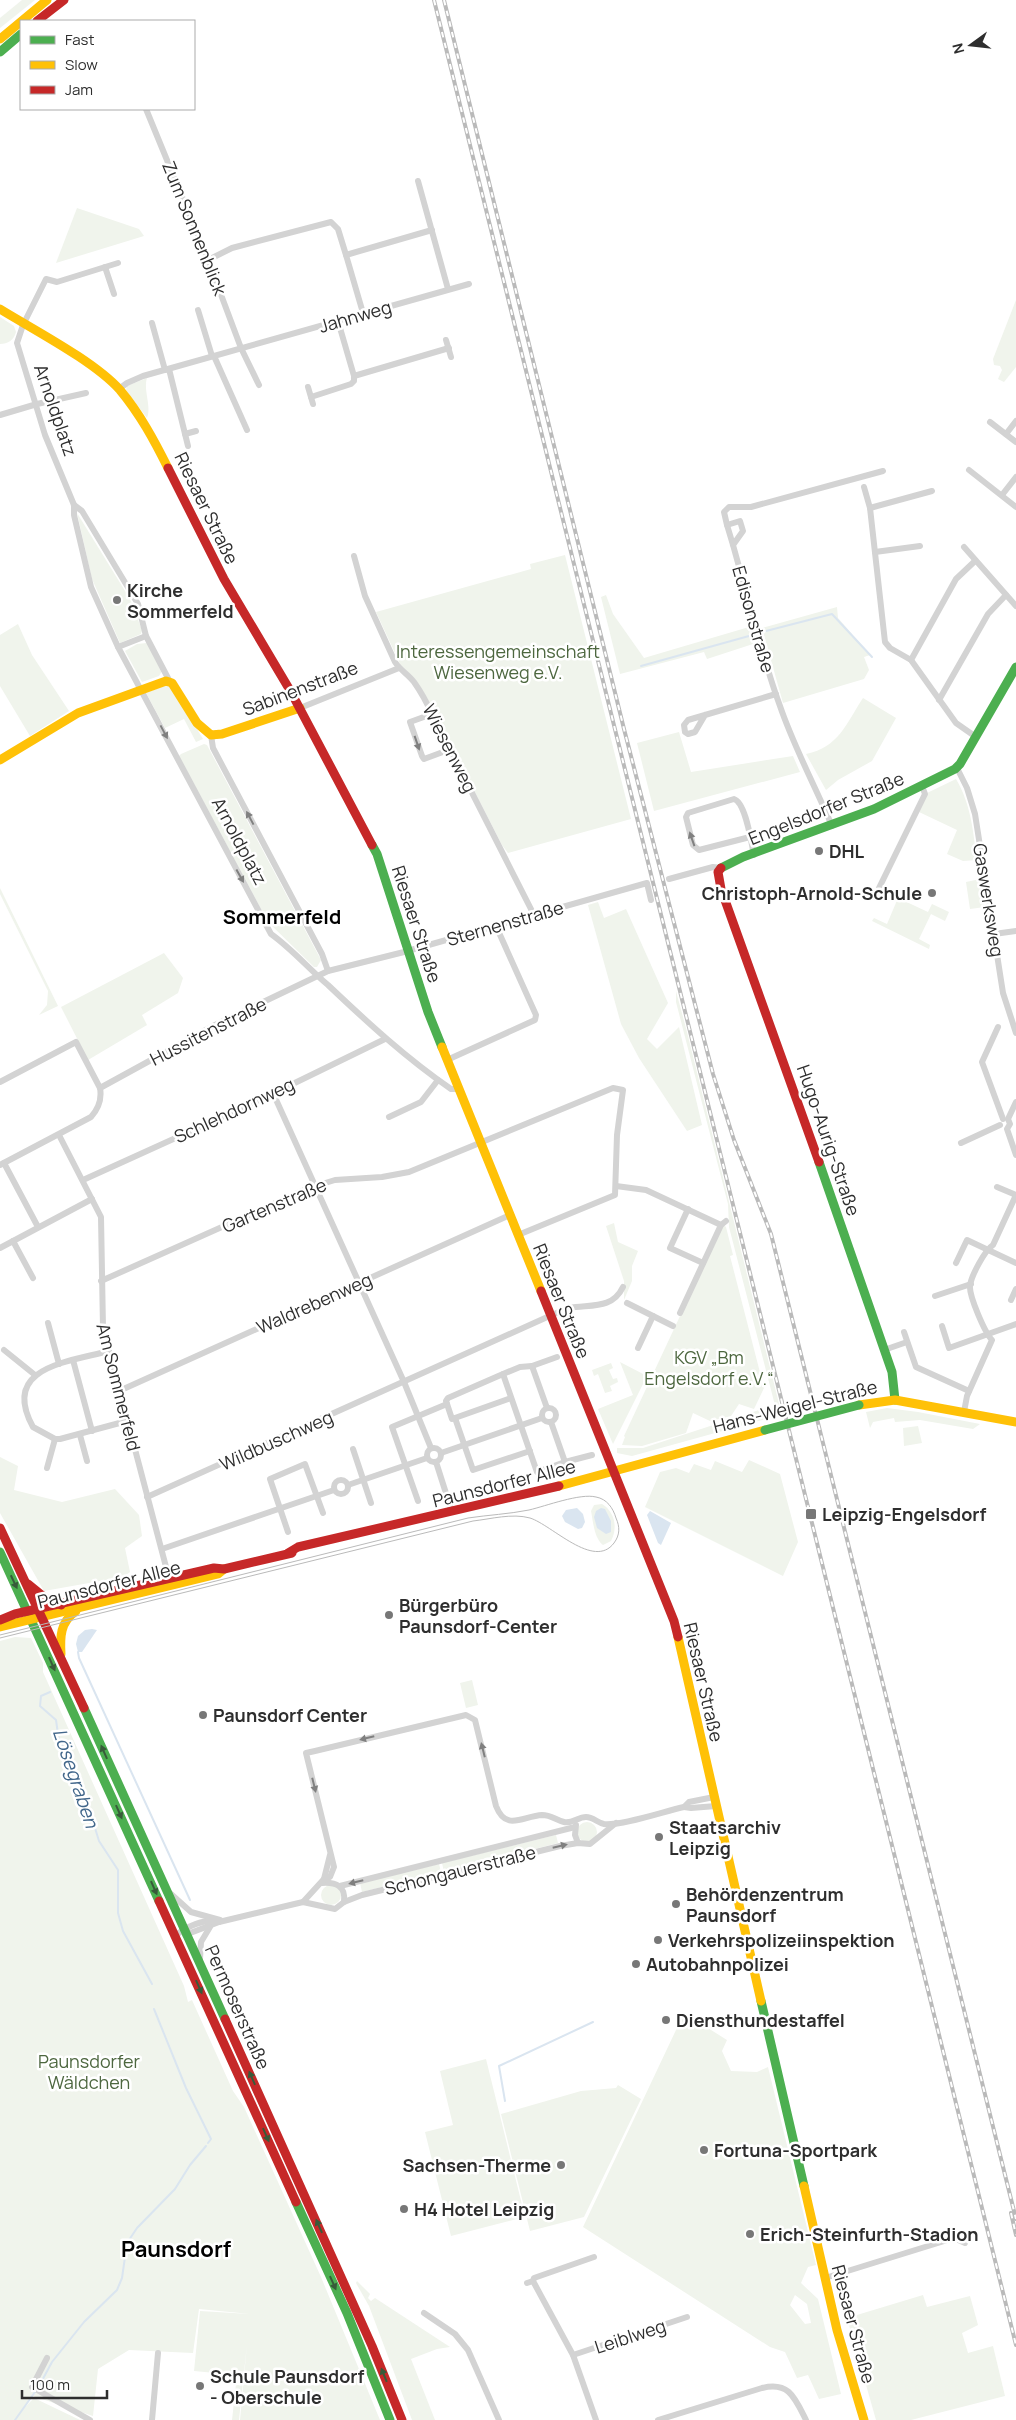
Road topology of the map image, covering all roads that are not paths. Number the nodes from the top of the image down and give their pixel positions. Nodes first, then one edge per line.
1 (47, 0) edge
2 (64, 0) edge
3 (23, 20) edge
4 (38, 20) edge
5 (20, 22) edge
6 (20, 35) edge
7 (0, 39) edge
8 (0, 52) edge
9 (146, 110) edge
10 (418, 181) dead end
11 (432, 230) junction
12 (346, 255) junction
13 (208, 260) junction
14 (118, 263) dead end
15 (105, 267) junction
16 (469, 284) dead end
17 (448, 289) junction
18 (114, 294) dead end
19 (0, 309) edge
20 (198, 310) dead end
21 (363, 313) junction
22 (338, 321) junction
23 (152, 323) dead end
24 (23, 325) junction
25 (446, 340) dead end
26 (241, 348) junction
27 (448, 348) junction
28 (213, 356) junction
29 (451, 357) dead end
30 (167, 369) junction
31 (354, 376) junction
32 (259, 385) dead end
33 (308, 387) dead end
34 (119, 389) junction
35 (86, 393) dead end
36 (37, 404) junction
37 (0, 416) edge
38 (990, 422) dead end
39 (1016, 422) edge
40 (247, 430) dead end
41 (196, 431) dead end
42 (185, 434) junction
43 (1006, 434) junction
44 (1016, 442) edge
45 (188, 446) dead end
46 (969, 470) dead end
47 (883, 471) dead end
48 (1016, 477) edge
49 (864, 487) dead end
50 (932, 491) dead end
51 (1002, 495) junction
52 (74, 505) junction
53 (1016, 507) edge
54 (870, 508) junction
55 (727, 525) junction
56 (733, 545) junction
57 (920, 546) dead end
58 (964, 547) dead end
59 (875, 552) junction
60 (354, 556) dead end
61 (975, 561) junction
62 (1006, 595) junction
63 (1016, 606) edge
64 (146, 636) junction
65 (118, 647) junction
66 (911, 660) junction
67 (1016, 666) edge
68 (398, 668) junction
69 (169, 680) junction
70 (141, 689) junction
71 (776, 694) junction
72 (939, 700) junction
73 (300, 708) junction
74 (432, 714) junction
75 (705, 715) dead end
76 (211, 735) junction
77 (976, 737) junction
78 (451, 749) junction
79 (0, 760) edge
80 (957, 768) junction
81 (922, 786) junction
82 (832, 826) junction
83 (750, 837) junction
84 (754, 855) junction
85 (721, 868) junction
86 (670, 879) dead end
87 (879, 888) dead end
88 (651, 900) dead end
89 (534, 915) junction
90 (496, 926) junction
91 (1016, 930) edge
92 (994, 934) junction
93 (409, 950) junction
94 (328, 970) junction
95 (317, 975) junction
96 (998, 1028) dead end
97 (1016, 1033) edge
98 (385, 1039) junction
99 (447, 1060) junction
100 (438, 1080) junction
101 (0, 1082) edge
102 (100, 1088) junction
103 (459, 1089) junction
104 (273, 1093) junction
105 (1016, 1102) edge
106 (389, 1117) dead end
107 (1001, 1121) junction
108 (59, 1135) junction
109 (481, 1143) junction
110 (961, 1143) dead end
111 (1016, 1155) edge
112 (2, 1164) edge
113 (83, 1180) junction
114 (315, 1186) junction
115 (616, 1186) junction
116 (997, 1187) dead end
117 (1016, 1195) edge
118 (92, 1199) junction
119 (688, 1209) junction
120 (510, 1214) junction
121 (38, 1227) junction
122 (518, 1235) junction
123 (13, 1241) junction
124 (0, 1248) edge
125 (987, 1249) junction
126 (702, 1263) junction
127 (956, 1263) dead end
128 (1016, 1263) edge
129 (33, 1278) dead end
130 (101, 1281) junction
131 (359, 1282) junction
132 (970, 1284) junction
133 (623, 1287) dead end
134 (1016, 1289) edge
135 (935, 1296) dead end
136 (1011, 1300) dead end
137 (627, 1303) dead end
138 (680, 1313) dead end
139 (551, 1316) junction
140 (653, 1316) junction
141 (48, 1322) dead end
142 (1016, 1324) edge
143 (673, 1326) dead end
144 (942, 1326) dead end
145 (904, 1332) dead end
146 (986, 1334) junction
147 (907, 1342) junction
148 (638, 1348) dead end
149 (4, 1350) dead end
150 (884, 1350) junction
151 (109, 1351) junction
152 (557, 1357) dead end
153 (73, 1360) junction
154 (59, 1364) junction
155 (532, 1366) junction
156 (503, 1374) junction
157 (35, 1375) junction
158 (404, 1382) junction
159 (119, 1391) junction
160 (969, 1391) junction
161 (511, 1398) junction
162 (895, 1400) junction
163 (447, 1404) junction
164 (547, 1408) junction
165 (964, 1412) junction
166 (419, 1416) junction
167 (455, 1418) junction
168 (542, 1418) junction
169 (127, 1421) junction
170 (551, 1422) junction
171 (1016, 1422) edge
172 (521, 1424) junction
173 (92, 1431) junction
174 (80, 1435) junction
175 (55, 1439) junction
176 (464, 1444) junction
177 (430, 1448) junction
178 (353, 1449) dead end
179 (530, 1451) junction
180 (441, 1453) junction
181 (592, 1455) dead end
182 (427, 1458) junction
183 (87, 1461) dead end
184 (436, 1462) junction
185 (565, 1462) junction
186 (405, 1465) junction
187 (46, 1468) dead end
188 (613, 1472) junction
189 (363, 1480) junction
190 (348, 1485) junction
191 (334, 1490) junction
192 (316, 1496) junction
193 (147, 1498) junction
194 (418, 1501) dead end
195 (371, 1503) dead end
196 (280, 1508) junction
197 (452, 1512) junction
198 (322, 1514) dead end
199 (0, 1528) edge
200 (288, 1532) dead end
201 (162, 1549) junction
202 (0, 1552) edge
203 (170, 1582) junction
204 (28, 1584) junction
205 (60, 1605) junction
206 (93, 1605) junction
207 (42, 1614) junction
208 (30, 1616) junction
209 (0, 1620) edge
210 (0, 1627) edge
211 (61, 1657) junction
212 (715, 1801) junction
213 (580, 1819) junction
214 (594, 1819) junction
215 (616, 1823) junction
216 (575, 1827) junction
217 (598, 1840) junction
218 (578, 1843) junction
219 (321, 1883) junction
220 (340, 1886) junction
221 (168, 1892) junction
222 (302, 1902) junction
223 (344, 1902) junction
224 (321, 1905) junction
225 (221, 1922) junction
226 (210, 1927) junction
227 (185, 1931) junction
228 (175, 1936) junction
229 (200, 1963) junction
230 (965, 2243) dead end
231 (594, 2257) dead end
232 (825, 2278) junction
233 (424, 2313) dead end
234 (687, 2317) dead end
235 (158, 2352) dead end
236 (573, 2355) junction
237 (47, 2358) dead end
238 (675, 2418) edge
239 (90, 2420) edge
240 (152, 2420) edge
241 (390, 2420) edge
242 (402, 2420) edge
243 (499, 2420) edge
244 (596, 2420) edge
245 (658, 2420) edge
246 (806, 2420) edge
247 (864, 2420) edge

1 - 3 main road
2 - 4 main road
5 - 7 main road
6 - 8 main road
9 - 13 street, Zum Sonnenblick
10 - 11 street
11 - 12 street
11 - 17 street
12 - 13 street
12 - 21 street
13 - 26 street, Zum Sonnenblick
14 - 15 street
15 - 18 street
15 - 24 street, Arnoldplatz
16 - 17 street, Jahnweg
17 - 21 street, Jahnweg
19 - 24 main road, Riesaer Straße
20 - 28 street
21 - 22 street, Jahnweg
22 - 26 street, Jahnweg
22 - 31 street
23 - 30 street
24 - 34 main road, Riesaer Straße
24 - 36 street, Arnoldplatz
25 - 27 street
26 - 28 street, Jahnweg
26 - 32 street
27 - 29 street
27 - 31 street
28 - 30 street, Jahnweg
28 - 40 street
30 - 34 street, Jahnweg
30 - 42 street
31 - 33 street
34 - 73 main road, Riesaer Straße
35 - 36 street
36 - 37 street
36 - 52 street, Arnoldplatz
38 - 43 street
39 - 43 street
41 - 42 street
42 - 45 street
43 - 44 street
46 - 51 street
47 - 55 street
48 - 51 street
49 - 54 street
50 - 54 street
51 - 53 street
52 - 64 street, Arnoldplatz
52 - 65 street, Arnoldplatz
54 - 59 street
55 - 56 street, Edisonstraße
55 - 56 street, Edisonstraße
56 - 71 street, Edisonstraße
57 - 59 street
58 - 61 street
59 - 66 street
60 - 68 street, Wiesenweg
61 - 62 street
61 - 66 street
62 - 63 street
62 - 72 street
64 - 65 street
64 - 69 street, Arnoldplatz
65 - 70 street, Arnoldplatz
66 - 72 street
67 - 77 main road
68 - 73 street, Sabinenstraße
68 - 74 street, Wiesenweg
69 - 70 main road
69 - 76 main road, Arnoldplatz
70 - 79 main road
70 -> 95 street, Arnoldplatz
71 - 75 street, Edisonstraße
71 - 82 street, Edisonstraße
72 - 77 street
73 - 76 main road, Sabinenstraße
73 - 93 main road, Riesaer Straße
74 - 78 street, Wiesenweg
74 -> 78 street
94 -> 76 street, Arnoldplatz
77 - 80 main road
78 - 89 street, Wiesenweg
80 - 81 main road, Engelsdorfer Straße
80 - 92 street, Gaswerksweg
81 - 82 main road, Engelsdorfer Straße
81 - 87 street
82 - 84 main road, Engelsdorfer Straße
83 -> 83 street
83 - 84 street
84 - 85 main road, Engelsdorfer Straße
85 - 86 street, Engelsdorfer Straße
85 - 150 main road, Hugo-Aurig-Straße
88 - 89 street, Sternenstraße
89 - 90 street, Sternenstraße
90 - 93 street, Sternenstraße
90 - 99 street
91 - 92 street
92 - 97 street, Gaswerksweg
93 - 94 street, Sternenstraße
93 - 99 main road, Riesaer Straße
94 - 95 street, Sternenstraße
95 - 98 street, Arnoldplatz
95 - 102 street, Hussitenstraße
96 - 107 street
98 - 100 street, Arnoldplatz
98 - 104 street, Schlehdornweg
99 - 103 main road, Riesaer Straße
100 - 103 street, Arnoldplatz
100 - 106 street
101 - 102 street
102 - 108 street
103 - 109 main road, Riesaer Straße
104 - 113 street, Schlehdornweg
104 - 114 street
105 - 107 street
107 - 110 street
107 - 111 street
108 - 112 street
108 - 113 street, Am Sommerfeld
109 - 114 street, Gartenstraße
109 - 115 street, Gartenstraße
109 - 120 main road, Riesaer Straße
112 - 121 street
113 - 118 street, Am Sommerfeld
114 - 130 street, Gartenstraße
114 - 131 street
115 - 119 street
115 - 122 street
116 - 117 street
117 - 125 street
118 - 121 street
118 - 130 street, Am Sommerfeld
119 - 126 street
119 - 126 street
120 - 122 main road, Riesaer Straße
120 - 131 street, Waldrebenweg
121 - 123 street
122 - 139 main road, Riesaer Straße
123 - 124 street
123 - 129 street
125 - 127 street
125 - 128 street
125 - 132 street
126 - 138 street
130 - 151 street, Am Sommerfeld
131 - 158 street
131 - 159 street, Waldrebenweg
132 - 135 street
132 - 146 street
133 - 139 street, Wildbuschweg
134 - 136 street
137 - 140 street
139 - 158 street, Wildbuschweg
139 - 188 main road, Riesaer Straße
140 - 143 street
140 - 148 street
141 - 154 street
142 - 146 street
144 - 146 street
145 - 147 street
146 - 160 street
147 - 150 street
147 - 160 street
149 - 157 street
150 - 162 main road, Hugo-Aurig-Straße
151 - 153 street
151 - 159 street, Am Sommerfeld
152 - 155 street
153 - 154 street
153 - 173 street
154 - 157 street
155 - 156 street
155 - 164 street
156 - 161 street
156 - 163 street
157 - 175 street
158 - 166 street
158 - 193 street, Wildbuschweg
159 - 169 street, Am Sommerfeld
160 - 165 street
161 - 167 street
161 - 172 street
162 - 165 main road, Hans-Weigel-Straße
162 - 188 main road, Hans-Weigel-Straße, bridge
163 - 166 street
163 - 167 street
164 - 168 street
164 - 170 street
165 - 171 main road, Hans-Weigel-Straße
166 - 177 street
166 - 186 street
167 - 176 street
168 - 170 street
168 - 172 street
169 - 173 street
169 - 193 street, Am Sommerfeld
170 - 185 street
172 - 176 street
172 - 179 street
173 - 174 street
174 - 175 street
174 - 183 street
175 - 187 street
176 - 179 street
176 - 180 street
177 - 180 street
177 - 182 street
178 - 189 street
179 - 185 street
180 - 184 street
181 - 185 street
182 - 184 street
182 - 186 street
184 - 197 street
186 - 189 street
186 - 194 street
188 - 197 main road, Paunsdorfer Allee
188 - 212 main road, Riesaer Straße
189 - 190 street
189 - 195 street
190 - 191 street
190 - 191 street
191 - 192 street
192 - 196 street
192 - 196 street
192 - 198 street
193 - 201 street, Am Sommerfeld
196 - 200 street
196 - 201 street
197 - 203 main road, Paunsdorfer Allee
199 - 204 main road, Permoserstraße
201 - 203 street, Am Sommerfeld
202 -> 208 main road, Permoserstraße
203 - 205 main road, Paunsdorfer Allee
203 - 206 main road, Paunsdorfer Allee
204 - 205 main road
204 - 207 main road, Permoserstraße
205 - 207 main road, Paunsdorfer Allee
206 - 207 main road, Paunsdorfer Allee
206 - 211 main road
207 - 208 main road, Paunsdorfer Allee
207 - 211 main road, Permoserstraße
208 - 209 main road, Paunsdorfer Allee
208 - 210 main road, Paunsdorfer Allee
208 -> 228 main road, Permoserstraße
221 -> 211 main road, Permoserstraße
212 - 215 street, Schongauerstraße
212 - 232 main road, Riesaer Straße
213 - 214 street, Schongauerstraße
213 - 216 street
213 -> 219 street, Schongauerstraße
214 - 215 street, Schongauerstraße
214 - 217 street
215 - 217 street
216 - 218 street
216 -> 220 street, Schongauerstraße
217 - 218 street, Schongauerstraße
223 -> 218 street, Schongauerstraße
219 - 220 street, Schongauerstraße
219 - 222 street, Schongauerstraße
219 - 224 street, Schongauerstraße
220 - 223 street
221 - 225 street
221 - 227 main road, Permoserstraße
222 - 224 street, Schongauerstraße
222 - 225 street, Schongauerstraße
223 - 224 street, Schongauerstraße
225 - 226 street
225 - 227 street, Schongauerstraße
226 - 227 street
226 - 229 street
227 - 228 street, Schongauerstraße
227 - 229 main road, Permoserstraße
228 -> 241 main road, Permoserstraße
242 -> 229 main road, Permoserstraße
230 - 232 street
231 - 236 street
232 - 247 main road, Riesaer Straße
233 - 243 street
234 - 236 street, Leiblweg
235 - 240 street
236 - 244 street
237 - 239 street
238 - 245 street
238 - 246 street

